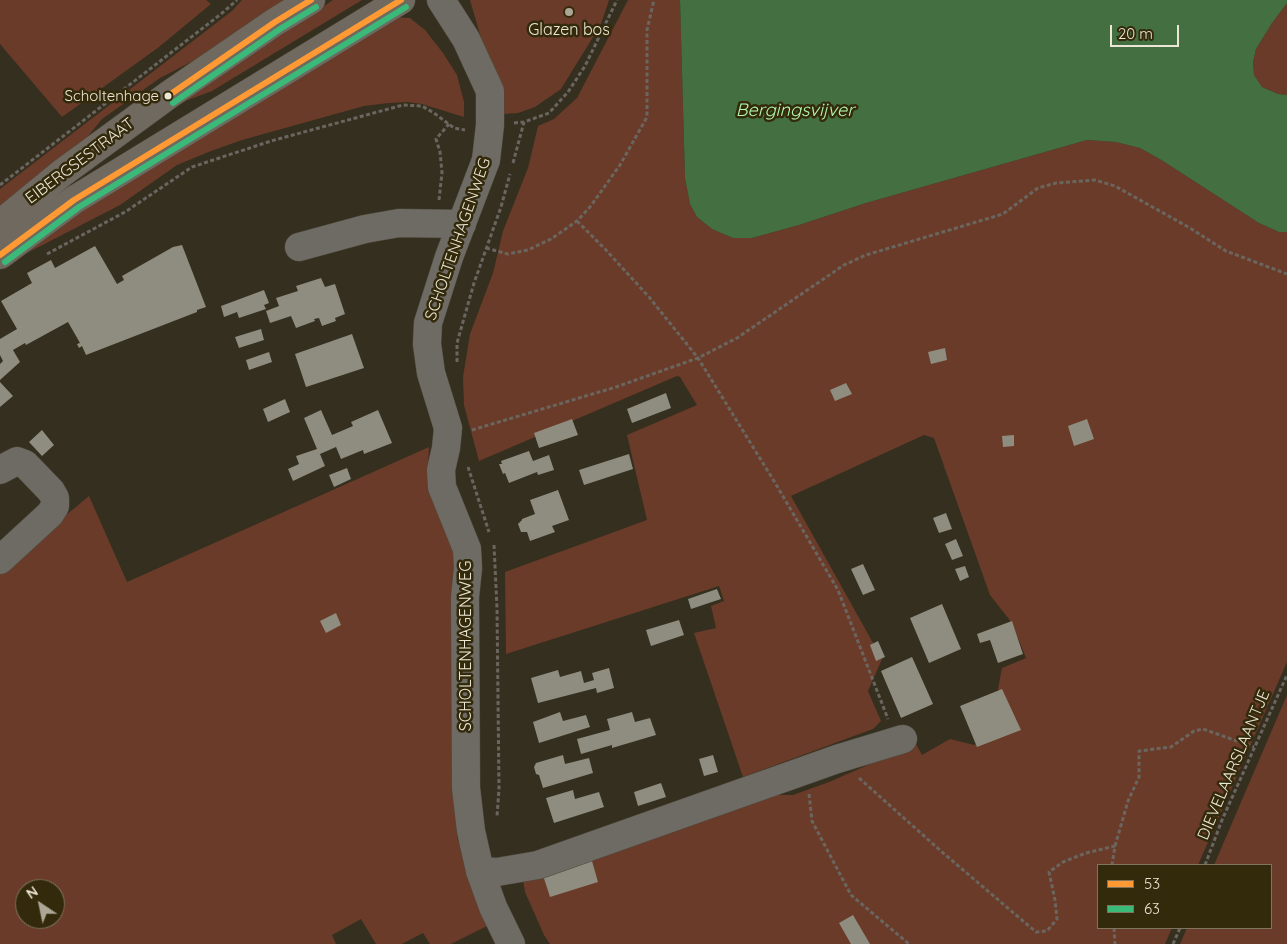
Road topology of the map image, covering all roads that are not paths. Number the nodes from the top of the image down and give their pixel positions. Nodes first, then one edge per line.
1 (311, 0) edge
2 (401, 0) edge
3 (441, 0) edge
4 (0, 224) edge
5 (449, 224) junction
6 (299, 247) dead end
7 (0, 255) edge
8 (0, 470) edge
9 (0, 560) edge
10 (899, 740) road end
11 (480, 871) junction
12 (511, 944) edge

1 - 4 main road, EIBERGSESTRAAT
2 - 7 main road, EIBERGSESTRAAT
3 - 5 street, SCHOLTENHAGENWEG
5 - 6 street
5 - 11 street, SCHOLTENHAGENWEG
8 - 9 street
10 - 11 street
11 - 12 street, SCHOLTENHAGENWEG

